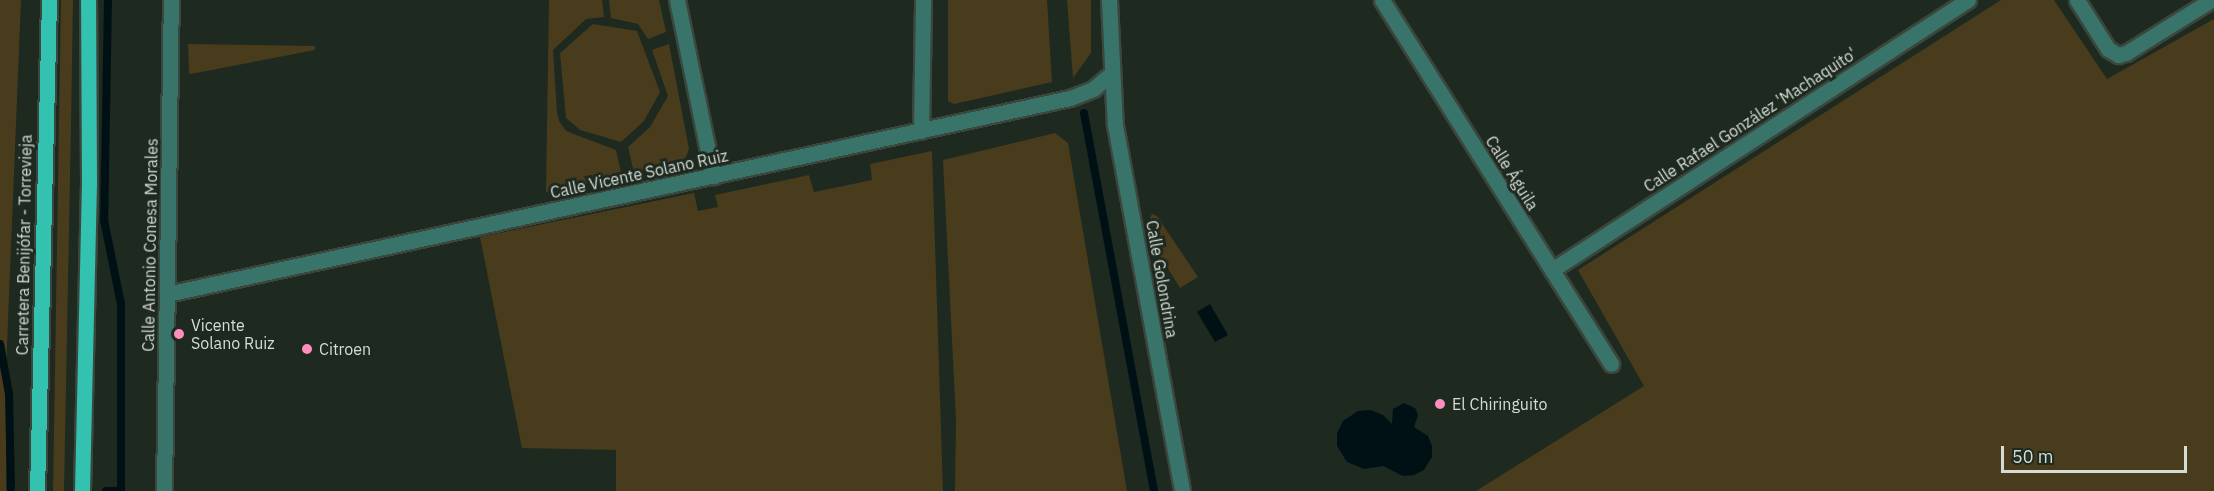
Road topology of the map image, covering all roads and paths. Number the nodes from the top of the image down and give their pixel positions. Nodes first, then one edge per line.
1 (49, 0) edge
2 (88, 0) edge
3 (171, 0) edge
4 (677, 0) edge
5 (923, 0) edge
6 (1109, 0) edge
7 (1382, 0) edge
8 (1968, 0) edge
9 (2077, 0) edge
10 (2211, 0) edge
11 (1111, 74) junction
12 (921, 131) junction
13 (713, 176) junction
14 (1552, 270) junction
15 (167, 294) junction
16 (1611, 364) dead end
17 (37, 491) edge
18 (82, 491) edge
19 (164, 491) edge
20 (1182, 491) edge

1 - 17 main road, Carretera Benijófar - Torrevieja
2 - 18 main road
3 - 15 street, Calle Antonio Conesa Morales
4 - 13 street
5 - 12 street
6 - 11 street, Calle Golondrina
7 - 14 street, Calle Águila
8 - 14 street, Calle Rafael González 'Machaquito'
9 - 10 street
11 - 12 street, Calle Vicente Solano Ruiz
11 - 20 street, Calle Golondrina
12 - 13 street, Calle Vicente Solano Ruiz
13 - 15 street, Calle Vicente Solano Ruiz
14 - 16 street, Calle Águila
15 - 19 street, Calle Antonio Conesa Morales

